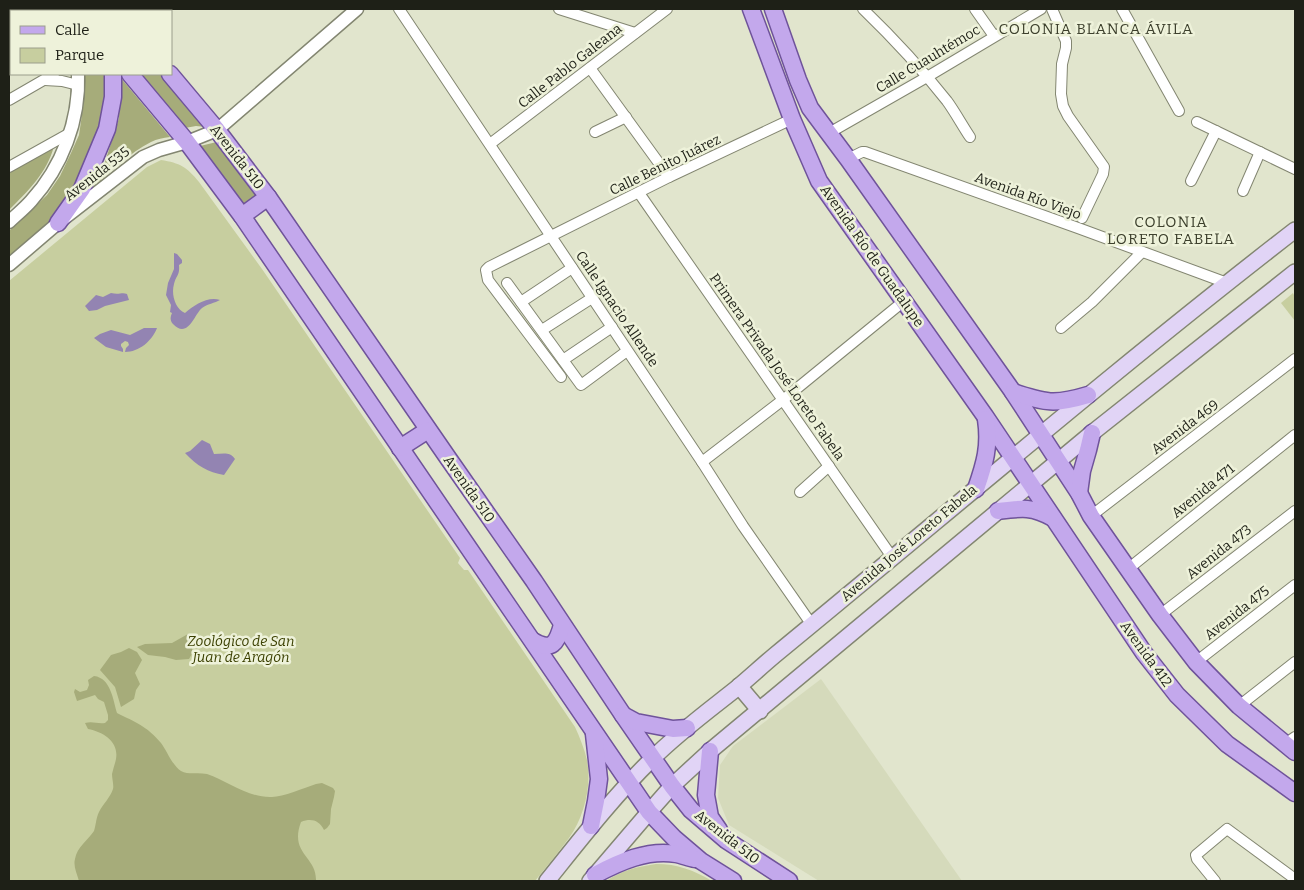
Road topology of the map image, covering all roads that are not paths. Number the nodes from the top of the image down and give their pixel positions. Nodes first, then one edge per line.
1 (357, 9) edge
2 (399, 9) edge
3 (559, 9) edge
4 (667, 9) edge
5 (751, 9) edge
6 (773, 9) edge
7 (863, 9) edge
8 (975, 9) edge
9 (1041, 9) edge
10 (1052, 9) edge
11 (1122, 9) edge
12 (635, 33) junction
13 (994, 36) junction
14 (590, 68) junction
15 (113, 75) edge
16 (131, 75) edge
17 (171, 75) edge
18 (49, 77) edge
19 (927, 77) junction
20 (78, 79) edge
21 (9, 100) edge
22 (1179, 111) dead end
23 (626, 117) junction
24 (792, 119) junction
25 (1197, 122) dead end
26 (217, 130) junction
27 (1216, 131) junction
28 (595, 132) dead end
29 (70, 133) junction
30 (829, 133) junction
31 (970, 137) dead end
32 (187, 142) junction
33 (490, 144) junction
34 (1260, 152) junction
35 (848, 159) junction
36 (9, 167) edge
37 (1295, 169) edge
38 (670, 177) junction
39 (1191, 181) dead end
40 (1243, 191) dead end
41 (639, 192) junction
42 (268, 196) junction
43 (242, 216) junction
44 (1082, 218) dead end
45 (9, 222) edge
46 (58, 223) junction
47 (1295, 230) edge
48 (552, 236) junction
49 (1142, 252) junction
50 (9, 265) edge
51 (572, 268) junction
52 (1294, 276) edge
53 (507, 283) dead end
54 (1227, 283) junction
55 (592, 298) junction
56 (904, 301) junction
57 (521, 302) junction
58 (612, 327) junction
59 (1061, 328) dead end
60 (542, 330) junction
61 (628, 351) junction
62 (1295, 359) edge
63 (563, 360) junction
64 (561, 377) dead end
65 (1013, 392) junction
66 (1088, 396) junction
67 (784, 399) junction
68 (985, 416) junction
69 (428, 430) junction
70 (1092, 433) junction
71 (1040, 434) junction
72 (1295, 435) edge
73 (400, 448) junction
74 (1012, 457) junction
75 (702, 462) junction
76 (1058, 462) junction
77 (829, 466) junction
78 (1031, 484) junction
79 (976, 488) junction
80 (800, 492) dead end
81 (1079, 493) junction
82 (998, 511) junction
83 (1295, 511) edge
84 (1091, 516) junction
85 (1054, 518) junction
86 (892, 557) junction
87 (1128, 569) junction
88 (1295, 585) edge
89 (1160, 615) junction
90 (562, 625) junction
91 (812, 625) junction
92 (533, 641) junction
93 (1196, 662) junction
94 (1295, 662) edge
95 (739, 686) junction
96 (1239, 706) junction
97 (760, 711) junction
98 (623, 715) junction
99 (687, 728) junction
100 (593, 729) junction
101 (1292, 744) edge
102 (710, 751) junction
103 (653, 758) junction
104 (629, 782) junction
105 (672, 786) junction
106 (1295, 793) edge
107 (649, 812) junction
108 (591, 826) junction
109 (726, 840) junction
110 (701, 861) junction
111 (592, 878) edge
112 (780, 879) edge
113 (1295, 879) edge
114 (547, 881) edge
115 (733, 881) edge
116 (1215, 881) edge

1 - 26 street, Avenida 535
2 - 33 street, Calle Ignacio Allende
3 - 12 street
4 - 12 street, Calle Pablo Galeana
5 - 24 main road, Avenida Río de Guadalupe
6 - 30 main road
7 - 19 street
8 - 13 street
9 - 13 street, Calle Cuauhtémoc
10 - 44 street
11 - 22 street
12 - 14 street, Calle Pablo Galeana
13 - 19 street, Calle Cuauhtémoc
14 - 23 street
14 - 33 street, Calle Pablo Galeana
15 - 46 main road
16 - 32 main road
17 - 26 main road, Avenida 510
18 - 20 street
18 - 21 street
19 - 30 street, Calle Cuauhtémoc
19 - 31 street
20 - 29 street, Avenida 535
23 - 28 street
23 - 38 street
24 - 38 street, Calle Benito Juárez
24 - 56 main road, Avenida Río de Guadalupe
25 - 27 street
26 - 32 street, Avenida 535
26 - 42 main road, Avenida 510
27 - 34 street
27 - 39 street
29 - 36 street
29 - 45 street, Avenida 535
30 - 35 main road
32 - 43 main road
32 - 46 street, Avenida 535
33 - 48 street, Calle Ignacio Allende
34 - 37 street
34 - 40 street
35 - 49 street, Avenida Río Viejo
35 - 65 main road
38 - 41 street, Calle Benito Juárez
41 - 48 street, Calle Benito Juárez
41 - 67 street, Primera Privada José Loreto Fabela
42 - 43 main road
42 - 69 main road, Avenida 510
43 - 73 main road
46 - 50 street, Avenida 535
47 - 54 main road, Avenida José Loreto Fabela
48 - 51 street, Calle Ignacio Allende
48 - 64 street, Calle Benito Juárez
49 - 54 street, Avenida Río Viejo
49 - 59 street
51 - 55 street, Calle Ignacio Allende
51 - 57 street
52 - 70 main road
53 - 57 street
54 - 66 main road, Avenida José Loreto Fabela
55 - 58 street, Calle Ignacio Allende
55 - 60 street
56 - 67 street
56 - 68 main road, Avenida Río de Guadalupe
57 - 60 street
58 - 61 street, Calle Ignacio Allende
58 - 63 street
60 - 63 street
61 - 63 street
61 - 75 street, Calle Ignacio Allende
62 - 84 street, Avenida 469
65 - 66 main road
65 - 71 main road
66 - 71 main road, Avenida José Loreto Fabela
67 - 75 street
67 - 77 street, Primera Privada José Loreto Fabela
68 - 74 main road, Avenida Río de Guadalupe
68 - 79 main road
69 - 73 main road
69 - 90 main road, Avenida 510
70 - 76 main road
70 - 81 main road
71 - 74 main road, Avenida José Loreto Fabela
71 - 76 main road
72 - 87 street, Avenida 471
73 - 92 main road
74 - 78 main road, Avenida Río de Guadalupe
74 - 79 main road, Avenida José Loreto Fabela
75 - 91 street, Calle Ignacio Allende
76 - 78 main road
76 - 81 main road
77 - 80 street
77 - 86 street, Primera Privada José Loreto Fabela
78 - 82 main road
78 - 85 main road, Avenida 412
79 - 86 main road, Avenida José Loreto Fabela
81 - 84 main road
82 - 85 main road
82 - 97 main road
83 - 89 street, Avenida 473
84 - 87 main road
85 - 106 main road, Avenida 412
86 - 91 main road, Avenida José Loreto Fabela
87 - 89 main road
88 - 93 street, Avenida 475
89 - 93 main road
90 - 92 main road
90 - 98 main road, Avenida 510
91 - 95 main road, Avenida José Loreto Fabela
92 - 100 main road
93 - 96 main road
94 - 96 street
95 - 97 main road
95 - 99 main road, Avenida José Loreto Fabela
96 - 101 main road
97 - 102 main road
98 - 99 main road
98 - 103 main road, Avenida 510
99 - 103 main road, Avenida José Loreto Fabela
100 - 104 main road
100 - 108 main road
102 - 105 main road
102 - 109 main road
103 - 104 main road, Avenida José Loreto Fabela
103 - 105 main road, Avenida 510
104 - 107 main road
104 - 108 main road, Avenida José Loreto Fabela
105 - 107 main road
105 - 109 main road, Avenida 510
107 - 110 main road
107 - 111 main road
108 - 114 main road, Avenida José Loreto Fabela
109 - 112 main road, Avenida 510
110 - 111 main road
110 - 115 main road
113 - 116 street

